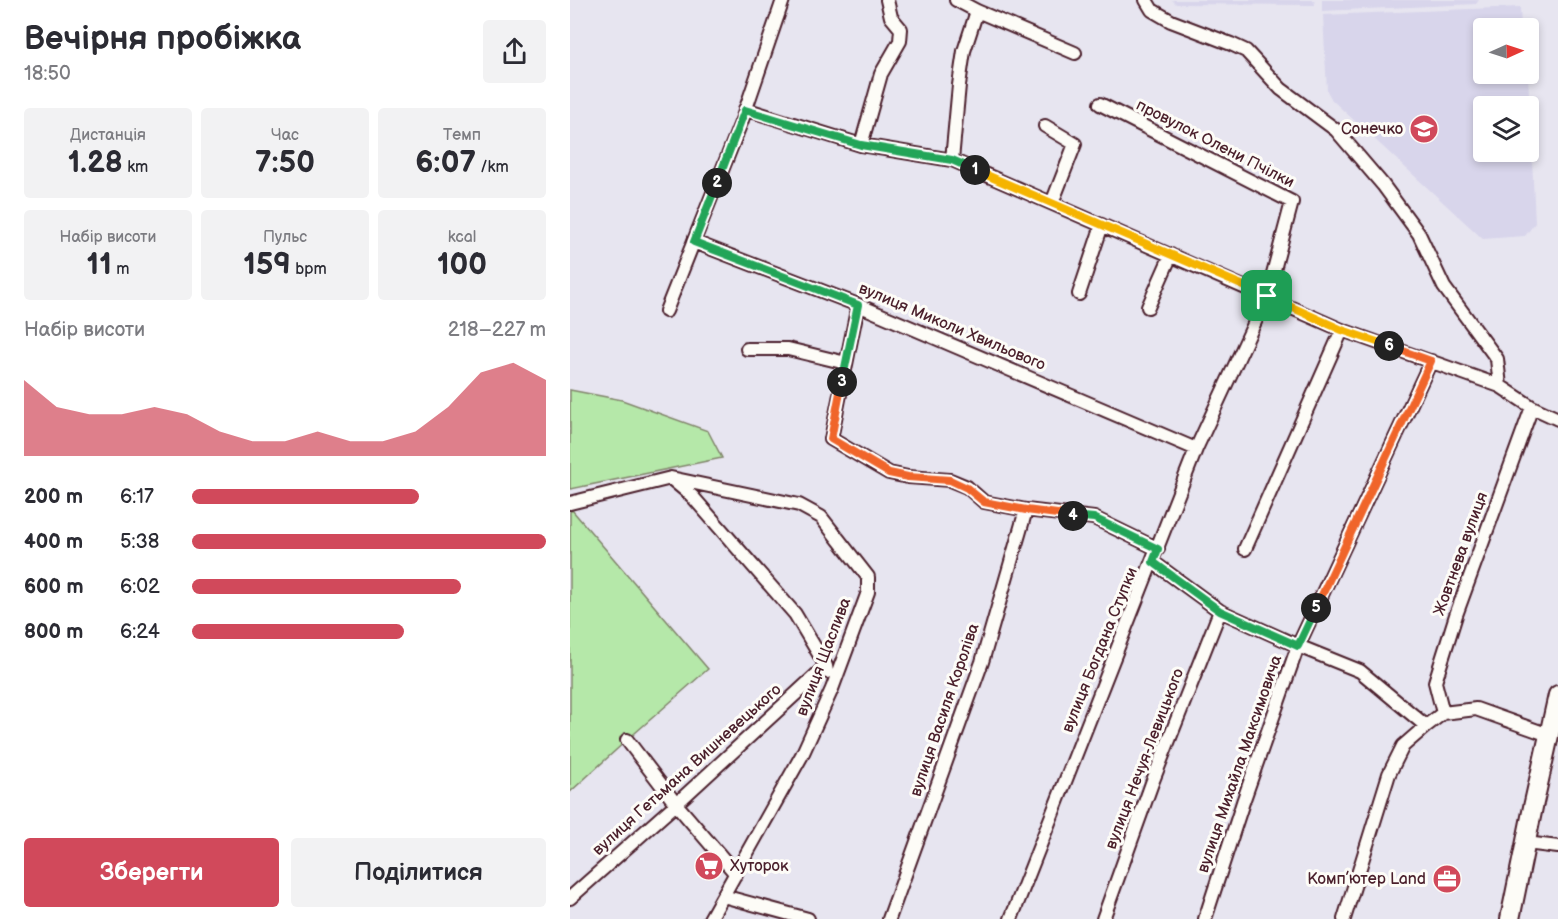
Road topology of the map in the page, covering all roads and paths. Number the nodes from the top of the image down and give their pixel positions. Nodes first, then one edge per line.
1 (783, 0) edge
2 (887, 0) edge
3 (956, 0) edge
4 (1146, 0) edge
5 (977, 11) junction
6 (1075, 54) dead end
7 (1100, 104) dead end
8 (745, 110) junction
9 (1046, 126) dead end
10 (861, 145) junction
11 (952, 160) junction
12 (1053, 203) junction
13 (1102, 225) junction
14 (694, 242) junction
15 (1171, 255) junction
16 (1079, 294) dead end
17 (1267, 296) junction
18 (858, 305) junction
19 (1148, 307) dead end
20 (666, 312) dead end
21 (1342, 330) junction
22 (747, 349) dead end
23 (1431, 361) junction
24 (846, 363) junction
25 (1500, 386) junction
26 (1532, 408) junction
27 (1558, 419) edge
28 (1196, 449) junction
29 (671, 478) junction
30 (570, 503) edge
31 (1026, 510) junction
32 (1158, 549) junction
33 (1245, 549) dead end
34 (1153, 562) junction
35 (1220, 611) junction
36 (1298, 646) junction
37 (826, 666) junction
38 (832, 689) junction
39 (1558, 695) edge
40 (1443, 713) junction
41 (1426, 726) junction
42 (1549, 735) junction
43 (627, 740) dead end
44 (676, 804) junction
45 (1526, 843) junction
46 (1558, 847) edge
47 (736, 874) junction
48 (723, 896) junction
49 (570, 898) edge
50 (710, 919) edge
51 (808, 919) edge
52 (889, 919) edge
53 (1011, 919) edge
54 (1103, 919) edge
55 (1205, 919) edge
56 (1344, 919) edge
57 (1510, 919) edge

1 - 8 street
2 - 10 street
3 - 5 street
4 - 25 street
5 - 6 street
5 - 11 street
7 - 17 street, провулок Олени Пчілки
8 - 10 street
8 - 14 street
9 - 12 street
10 - 11 street
11 - 12 street
12 - 13 street
13 - 15 street
13 - 16 street
14 - 18 street, вулиця Миколи Хвильового
14 - 20 street
15 - 17 street
15 - 19 street
17 - 21 street
17 - 28 street, вулиця Богдана Ступки
18 - 24 street
18 - 28 street, вулиця Миколи Хвильового
21 - 23 street
21 - 33 street
22 - 24 street
23 - 25 street
23 - 36 street, вулиця Михайла Максимовича
24 - 31 street
25 - 26 street
26 - 27 street
26 - 40 street, Жовтнева вулиця
28 - 32 street, вулиця Богдана Ступки
29 - 30 street
29 - 37 street
29 - 38 street, вулиця Щаслива
31 - 32 street
31 - 52 street, вулиця Василя Короліва
32 - 34 street, вулиця Богдана Ступки
34 - 35 street
34 - 53 street, вулиця Богдана Ступки
35 - 36 street
35 - 54 street, вулиця Нечуя-Левицького
36 - 41 street
36 - 55 street, вулиця Михайла Максимовича
37 - 38 street
37 - 44 street, вулиця Гетьмана Вишневецького
38 - 47 street, вулиця Щаслива
39 - 42 main road
40 - 41 street
40 - 42 street
41 - 56 street
42 - 45 main road
43 - 44 street
44 - 47 street
44 - 49 street, вулиця Гетьмана Вишневецького
45 - 46 street
45 - 57 main road
47 - 48 street, вулиця Щаслива
48 - 50 street, вулиця Щаслива
48 - 51 street

